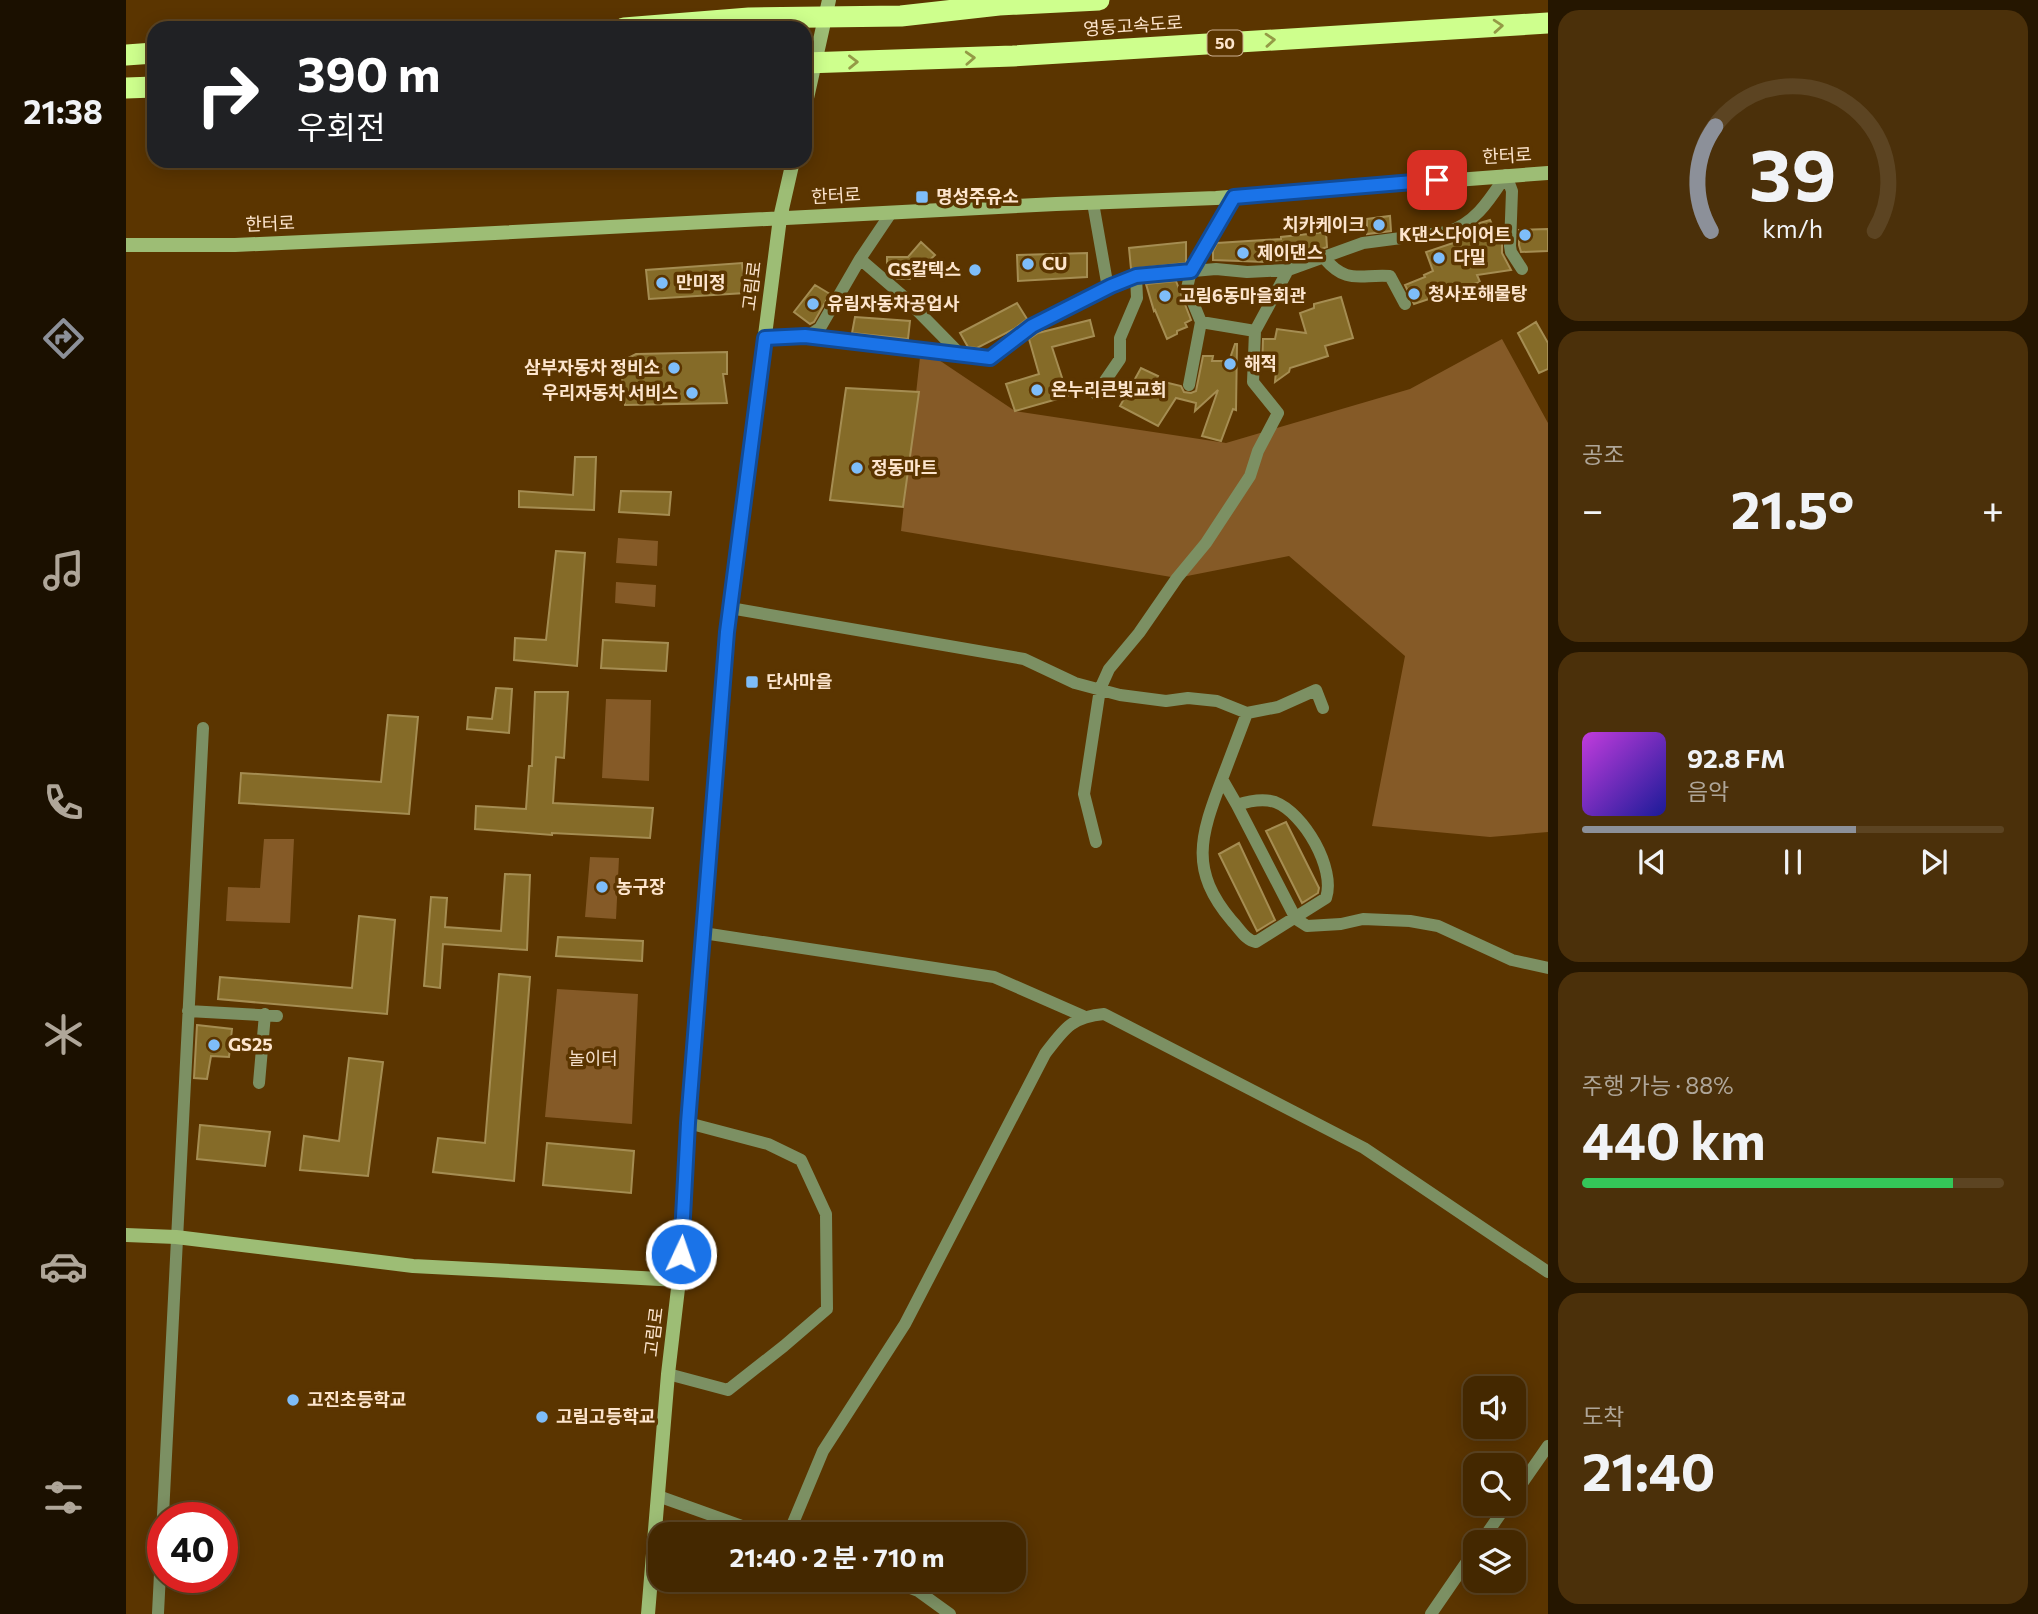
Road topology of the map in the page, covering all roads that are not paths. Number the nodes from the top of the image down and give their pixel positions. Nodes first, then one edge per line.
1 (829, 0) edge
2 (1099, 0) edge
3 (712, 21) edge
4 (1548, 23) edge
5 (147, 53) edge
6 (126, 55) edge
7 (812, 64) edge
8 (812, 76) edge
9 (147, 87) edge
10 (126, 88) edge
11 (791, 168) edge
12 (1548, 173) edge
13 (1506, 175) junction
14 (1234, 197) junction
15 (1093, 203) junction
16 (891, 212) junction
17 (780, 218) junction
18 (126, 244) edge
19 (1324, 258) junction
20 (860, 259) junction
21 (1522, 269) dead end
22 (1288, 270) junction
23 (1191, 271) junction
24 (1136, 276) junction
25 (1108, 288) junction
26 (1405, 304) dead end
27 (1201, 322) junction
28 (1255, 331) junction
29 (805, 336) junction
30 (765, 338) junction
31 (962, 356) junction
32 (1189, 385) dead end
33 (1096, 394) dead end
34 (730, 608) junction
35 (1100, 689) junction
36 (1323, 708) dead end
37 (1247, 713) junction
38 (203, 728) dead end
39 (1222, 779) junction
40 (1237, 805) junction
41 (1096, 842) dead end
42 (1296, 919) junction
43 (703, 933) junction
44 (1548, 968) edge
45 (188, 1011) junction
46 (1083, 1016) junction
47 (259, 1083) dead end
48 (688, 1123) junction
49 (126, 1235) edge
50 (176, 1237) junction
51 (1548, 1272) edge
52 (679, 1280) junction
53 (668, 1374) junction
54 (1548, 1446) edge
55 (1526, 1478) edge
56 (658, 1496) junction
57 (731, 1522) edge
58 (793, 1522) edge
59 (1463, 1567) edge
60 (919, 1592) edge
61 (158, 1614) edge
62 (648, 1614) edge
63 (950, 1614) edge
64 (1431, 1614) edge

1 - 8 street
2 - 3 highway, 영동고속도로
7 -> 4 highway, 영동고속도로 / 50
5 - 6 highway
9 - 10 highway
11 - 17 street, 고림로
12 - 13 street, 한터로
13 - 14 street, 한터로
13 - 19 street
13 - 21 street
14 - 15 street, 한터로
14 - 23 street
15 - 16 street, 한터로
15 - 25 street
16 - 17 street, 한터로
16 - 20 street
17 - 18 street, 한터로
17 - 30 street, 고림로
19 - 22 street
19 - 26 street
20 - 29 street
20 - 31 street
22 - 23 street
22 - 28 street
23 - 24 street
23 - 27 street
24 - 25 street
24 - 33 street
25 - 31 street
27 - 28 street
27 - 32 street
28 - 35 street
29 - 30 street
29 - 31 street
30 - 34 street, 고림로
34 - 35 street
34 - 43 street, 고림로
35 - 37 street
35 - 41 street
36 - 37 street
37 - 39 street
38 - 45 street
39 - 40 street
39 - 42 street
40 - 42 street
40 - 42 street
42 - 44 street
43 - 46 street
43 - 48 street, 고림로
45 - 47 street
45 - 50 street
46 - 51 street
46 - 58 street
48 - 52 street, 고림로
48 - 53 street
49 - 50 street
50 - 52 street
50 - 61 street
52 - 53 street, 고림로
53 - 56 street, 고림로
54 - 55 street
56 - 57 street
56 - 62 street, 고림로
59 - 64 street
60 - 63 street

